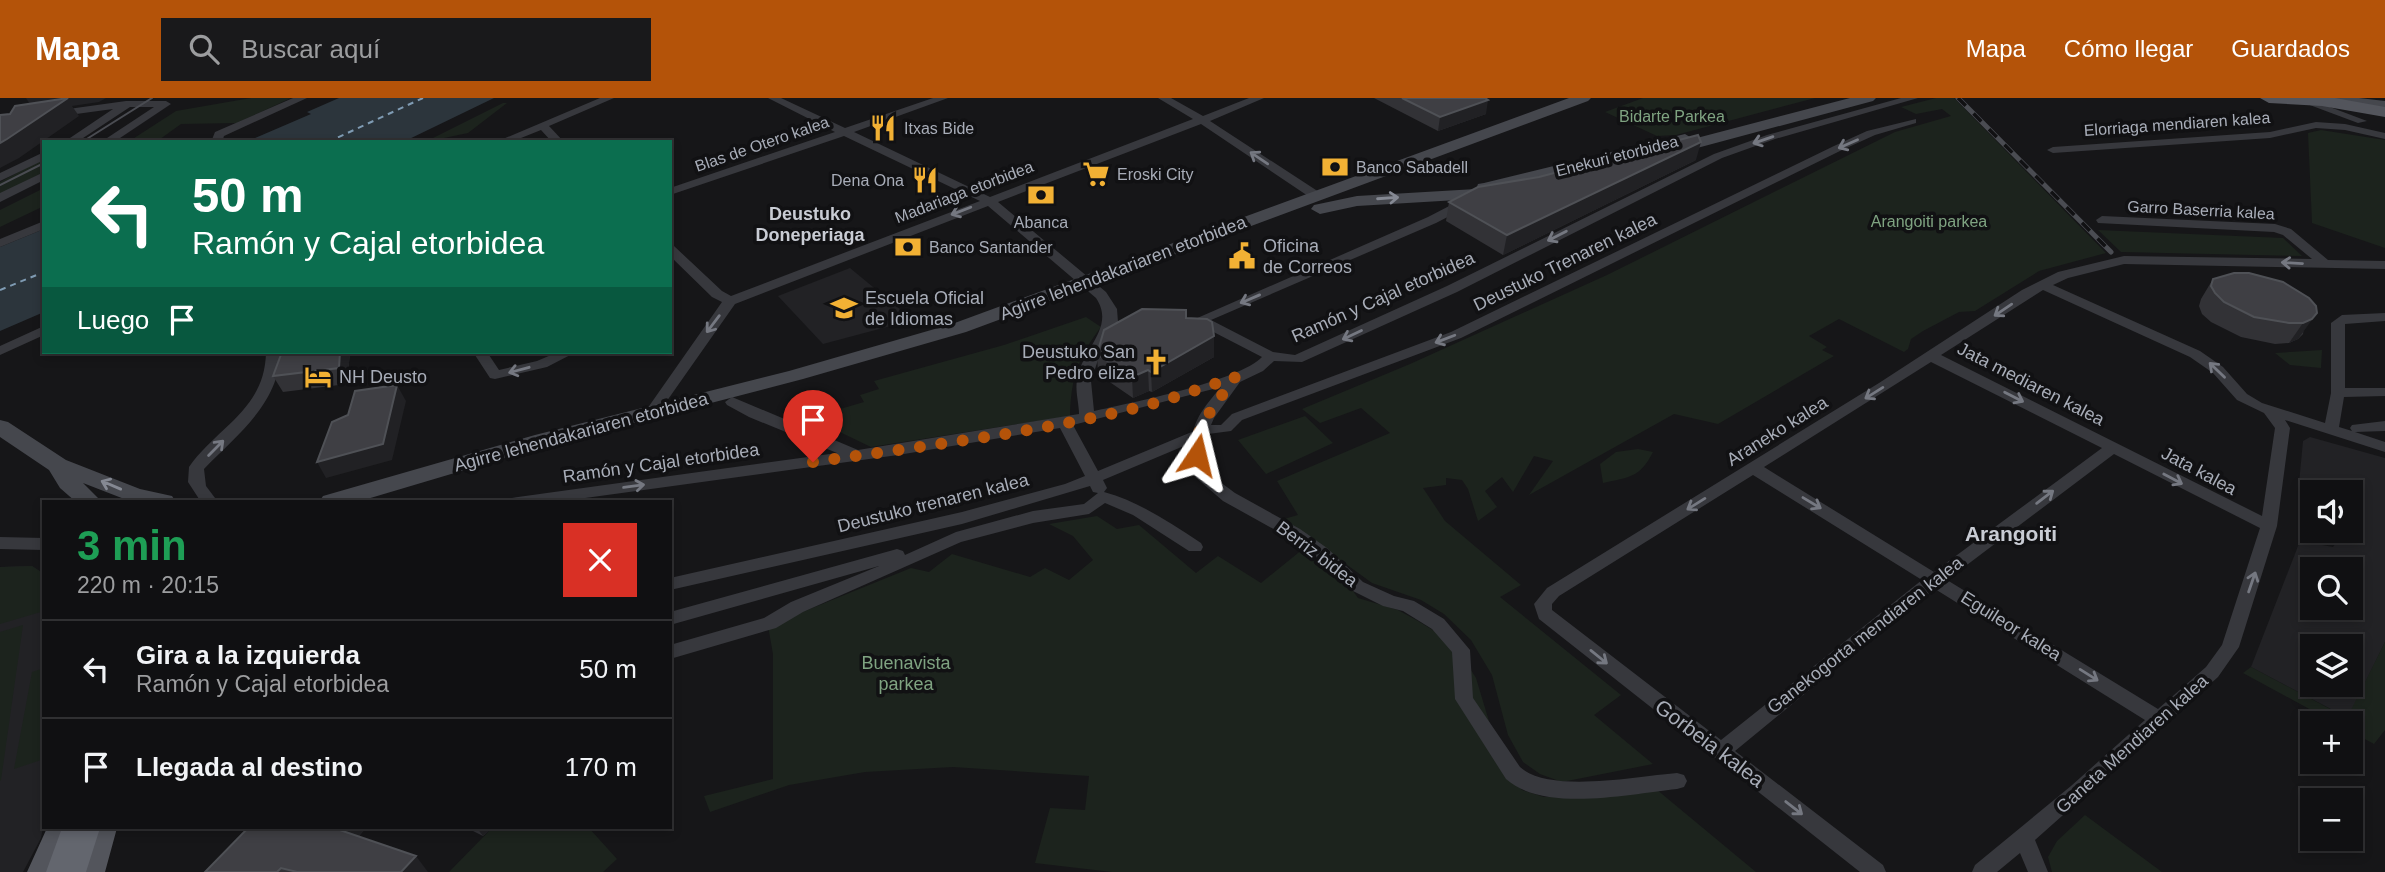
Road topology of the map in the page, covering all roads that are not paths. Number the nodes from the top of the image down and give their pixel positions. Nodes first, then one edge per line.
1 (302, 98) edge
2 (609, 98) edge
3 (773, 98) edge
4 (943, 98) edge
5 (1164, 98) edge
6 (1259, 98) edge
7 (1583, 98) edge
8 (1594, 98) edge
9 (1842, 98) edge
10 (1868, 98) edge
11 (1913, 98) edge
12 (2269, 98) edge
13 (2296, 98) edge
14 (2325, 98) edge
15 (131, 101) edge
16 (170, 101) edge
17 (1884, 106) junction
18 (2385, 106) edge
19 (2385, 112) edge
20 (40, 116) edge
21 (1202, 120) junction
22 (2385, 126) edge
23 (543, 127) junction
24 (845, 132) junction
25 (2385, 136) edge
26 (72, 140) edge
27 (109, 140) edge
28 (217, 140) edge
29 (507, 140) edge
30 (557, 140) edge
31 (2053, 150) dead end
32 (42, 156) edge
33 (42, 176) edge
34 (1391, 177) junction
35 (0, 178) edge
36 (1364, 178) junction
37 (672, 191) edge
38 (1315, 195) junction
39 (1462, 196) junction
40 (0, 198) edge
41 (989, 201) junction
42 (2102, 220) dead end
43 (42, 226) edge
44 (1250, 230) junction
45 (0, 243) edge
46 (672, 251) edge
47 (2327, 265) junction
48 (2385, 265) edge
49 (2043, 285) junction
50 (1091, 286) junction
51 (730, 301) junction
52 (2385, 317) edge
53 (1200, 320) junction
54 (42, 324) edge
55 (1178, 324) edge
56 (42, 331) edge
57 (0, 343) edge
58 (0, 351) edge
59 (272, 354) edge
60 (481, 354) edge
61 (564, 354) edge
62 (1270, 356) junction
63 (1931, 356) junction
64 (1235, 377) junction
65 (2385, 392) edge
66 (2338, 393) junction
67 (732, 402) junction
68 (2270, 411) junction
69 (652, 412) junction
70 (1087, 417) junction
71 (1064, 422) junction
72 (2311, 424) junction
73 (2385, 426) edge
74 (0, 428) edge
75 (2283, 428) junction
76 (2357, 428) dead end
77 (2331, 430) junction
78 (1200, 431) junction
79 (2113, 447) junction
80 (2385, 447) edge
81 (855, 456) junction
82 (58, 465) junction
83 (1754, 468) junction
84 (1102, 497) junction
85 (88, 500) edge
86 (155, 500) edge
87 (208, 500) edge
88 (338, 500) edge
89 (375, 500) edge
90 (533, 500) edge
91 (987, 511) junction
92 (1005, 525) junction
93 (2269, 526) junction
94 (0, 543) edge
95 (42, 544) edge
96 (1195, 547) dead end
97 (856, 575) junction
98 (1936, 579) junction
99 (672, 584) edge
100 (1545, 614) joint
101 (672, 619) edge
102 (672, 651) edge
103 (2160, 720) junction
104 (1721, 751) junction
105 (1677, 780) dead end
106 (80, 829) edge
107 (81, 829) edge
108 (81, 829) edge
109 (2024, 839) junction
110 (44, 872) edge
111 (66, 872) edge
112 (88, 872) edge
113 (1875, 872) edge
114 (1982, 872) edge
115 (2038, 872) edge

1 - 28 street
2 - 23 street
3 - 24 street
4 - 24 street, Blas de Otero kalea
5 - 21 street
6 - 21 street, Madariaga etorbidea
7 - 36 main road, Agirre lehendakariaren etorbidea
8 - 34 main road, Agirre lehendakariaren etorbidea
9 - 34 main road, Enekuri etorbidea
10 - 39 main road, Enekuri etorbidea
11 - 17 street, Ramón y Cajal etorbidea
12 - 19 main road
13 - 22 street
14 - 18 main road
15 - 16 street
15 - 20 street
15 - 26 street
16 - 27 street
17 -> 62 street, Ramón y Cajal etorbidea
17 -> 78 street, Deustuko Trenaren kalea
38 -> 21 street
21 - 41 street, Madariaga etorbidea
23 - 29 street
23 - 30 street
24 - 37 street, Blas de Otero kalea
24 - 41 street
25 - 31 street, Elorriaga mendiaren kalea
32 - 35 street
33 - 40 street
34 - 36 main road
34 - 44 main road, Agirre lehendakariaren etorbidea
36 - 38 main road, Agirre lehendakariaren etorbidea
38 - 50 main road, Agirre lehendakariaren etorbidea
44 -> 39 main road, Enekuri etorbidea
39 -> 53 street
41 - 50 street
41 -> 51 street, Madariaga etorbidea
42 - 47 street, Garro Baserria kalea
43 - 45 street
44 - 50 main road, Agirre lehendakariaren etorbidea
46 - 51 street
47 - 48 street, Araneko kalea
47 -> 49 street, Araneko kalea
49 -> 63 street, Araneko kalea
68 -> 49 street
50 - 67 main road, Agirre lehendakariaren etorbidea
50 - 69 main road, Agirre lehendakariaren etorbidea
50 - 70 street
51 -> 69 street
52 - 66 street
53 - 55 street
53 - 62 street
54 - 57 street
56 - 58 street
87 -> 59 street
61 -> 60 street
62 - 64 street, Ramón y Cajal etorbidea
63 -> 79 street, Jata mediaren kalea
63 -> 83 street, Araneko kalea
64 - 70 street, Ramón y Cajal etorbidea
64 - 78 street
65 - 66 street
66 - 77 street
67 - 81 street
67 - 89 main road, Agirre lehendakariaren etorbidea
68 - 72 street
68 - 75 street
69 - 88 main road, Agirre lehendakariaren etorbidea
70 - 71 street, Ramón y Cajal etorbidea
71 - 81 street, Ramón y Cajal etorbidea
71 - 84 street
72 - 75 street
72 - 77 street
73 - 76 street
74 - 82 main road
75 - 93 street, Ganeta Mendiaren kalea
77 - 80 street
78 - 91 street, Deustuko trenaren kalea
78 - 105 street, Berriz bidea
79 -> 93 street, Jata kalea
98 -> 79 street, Ganekogorta mendiaren kalea
90 -> 81 street, Ramón y Cajal etorbidea
82 - 85 main road
86 -> 82 main road
83 -> 98 street, Eguileor kalea
83 -> 100 street, Araneko kalea
84 - 92 street
84 - 96 street
91 - 92 street
91 - 99 street, Deustuko trenaren kalea
92 - 97 street
103 -> 93 street, Ganeta Mendiaren kalea
94 - 95 street
97 - 101 street
97 - 102 street
98 -> 103 street, Eguileor kalea
98 - 104 street, Ganekogorta mendiaren kalea
100 -> 104 street, Gorbeia kalea
103 - 109 street, Ganeta Mendiaren kalea
104 -> 113 street, Gorbeia kalea
106 - 110 main road
107 - 111 highway
108 - 112 main road
109 - 114 street, Ganeta Mendiaren kalea
109 - 115 street

